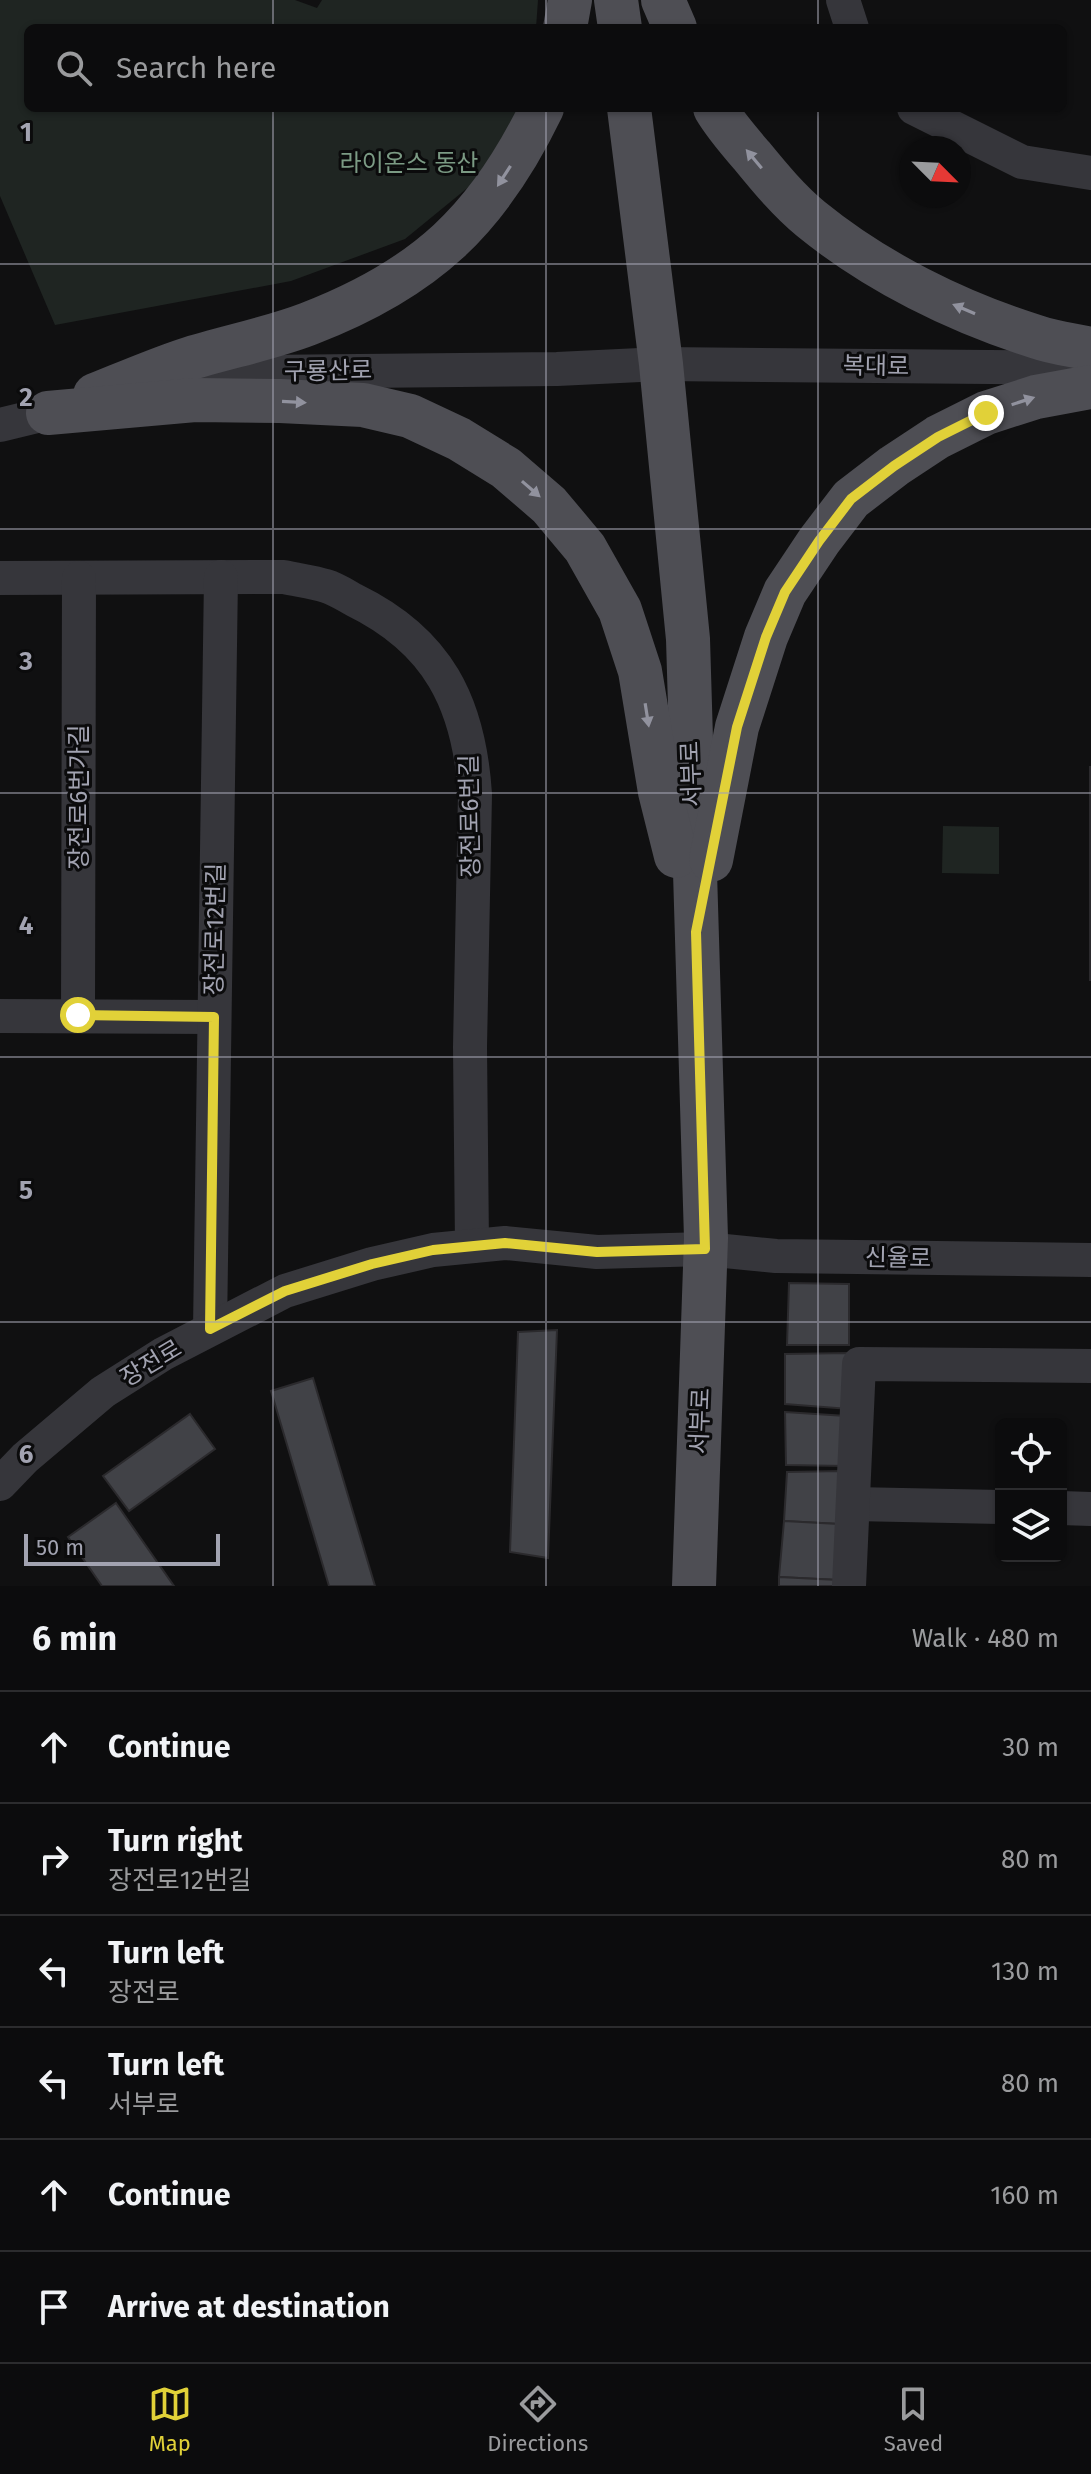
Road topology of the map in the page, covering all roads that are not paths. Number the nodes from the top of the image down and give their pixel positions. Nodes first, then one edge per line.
1 (570, 0) edge
2 (616, 0) edge
3 (663, 0) edge
4 (843, 0) edge
5 (566, 24) edge
6 (619, 24) edge
7 (673, 24) edge
8 (851, 24) edge
9 (540, 112) edge
10 (630, 112) edge
11 (717, 112) edge
12 (922, 112) edge
13 (1091, 173) edge
14 (1091, 349) edge
15 (661, 364) junction
16 (1091, 368) edge
17 (1091, 387) edge
18 (48, 413) junction
19 (0, 425) edge
20 (221, 577) junction
21 (0, 578) edge
22 (79, 578) junction
23 (696, 932) junction
24 (78, 1015) junction
25 (0, 1016) edge
26 (214, 1017) junction
27 (472, 1246) junction
28 (705, 1249) junction
29 (1091, 1260) edge
30 (210, 1329) junction
31 (1091, 1366) edge
32 (0, 1484) edge
33 (853, 1504) junction
34 (995, 1507) edge
35 (1067, 1508) edge
36 (1091, 1509) edge
37 (694, 1586) edge
38 (849, 1586) edge

1 - 5 main road
2 - 6 main road
3 - 7 main road
4 - 8 street
9 -> 18 main road
10 - 15 main road, 서부로
14 -> 11 main road
12 - 13 street
15 - 16 street, 복대로
15 - 18 street, 구룡산로
15 - 23 main road, 서부로
23 -> 17 main road
18 - 19 street, 구룡산로
18 -> 23 main road
20 - 22 street, 장전로6번길
20 - 26 street, 장전로12번길
20 - 27 street, 장전로6번길
21 - 22 street, 장전로6번길
22 - 24 street, 장전로6번가길
23 - 28 main road, 서부로
24 - 25 street
24 - 26 street
26 - 30 street, 장전로12번길
27 - 28 street, 장전로
27 - 30 street, 장전로
28 - 29 street, 신율로
28 - 37 main road, 서부로
30 - 32 street, 장전로
31 - 33 street
33 - 34 street
33 - 38 street
35 - 36 street

